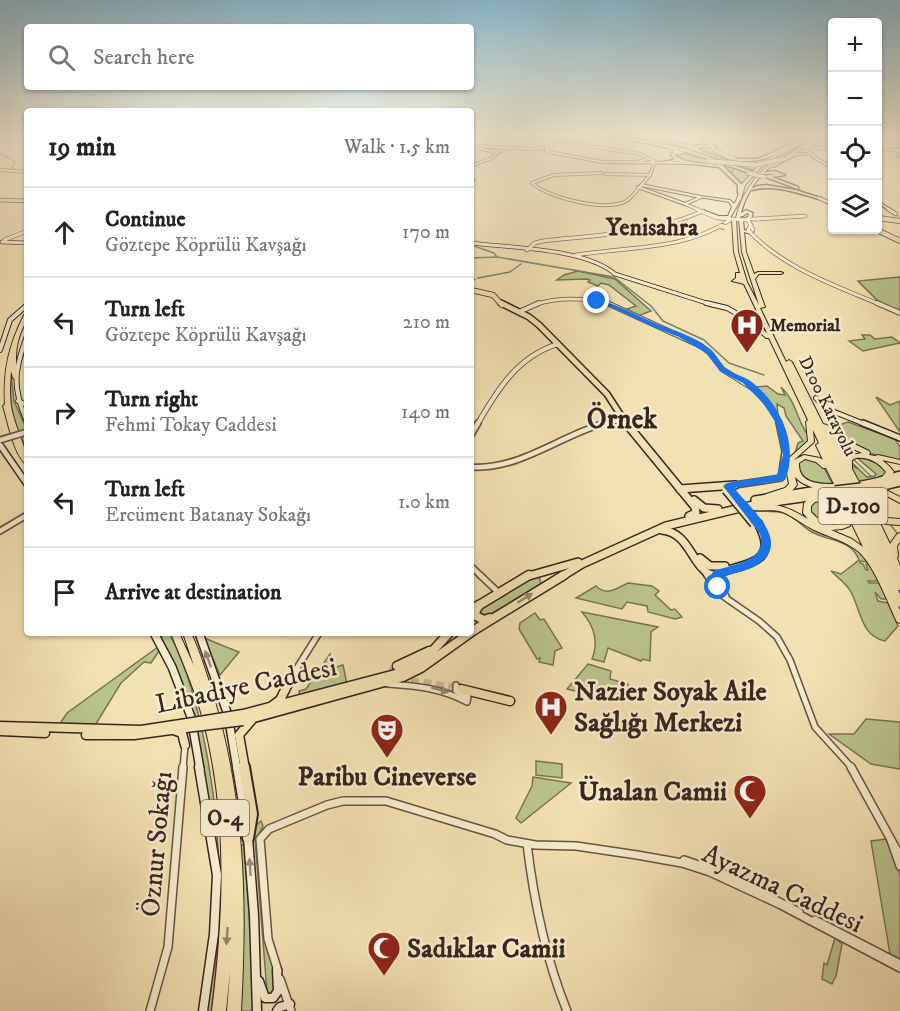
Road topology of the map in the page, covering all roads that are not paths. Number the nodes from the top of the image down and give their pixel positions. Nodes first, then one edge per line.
1 (536, 181) edge
2 (643, 181) edge
3 (734, 181) edge
4 (737, 181) edge
5 (747, 181) edge
6 (750, 181) edge
7 (754, 181) edge
8 (759, 181) edge
9 (759, 181) edge
10 (778, 181) edge
11 (778, 181) edge
12 (779, 181) edge
13 (787, 184) junction
14 (639, 186) junction
15 (738, 186) joint
16 (752, 189) junction
17 (802, 190) junction
18 (701, 197) junction
19 (819, 198) junction
20 (0, 199) edge
21 (825, 199) junction
22 (24, 200) edge
23 (737, 200) junction
24 (828, 201) edge
25 (828, 202) edge
26 (691, 203) junction
27 (685, 204) junction
28 (882, 205) edge
29 (702, 211) junction
30 (805, 216) dead end
31 (736, 217) junction
32 (899, 218) edge
33 (759, 219) junction
34 (882, 219) edge
35 (749, 230) junction
36 (24, 232) edge
37 (882, 232) edge
38 (1, 241) edge
39 (900, 241) edge
40 (24, 243) edge
41 (474, 243) edge
42 (527, 250) junction
43 (576, 255) junction
44 (750, 270) junction
45 (762, 272) junction
46 (780, 273) dead end
47 (753, 278) junction
48 (641, 281) junction
49 (474, 291) edge
50 (762, 306) junction
51 (24, 308) edge
52 (519, 312) junction
53 (742, 312) junction
54 (900, 313) edge
55 (757, 314) junction
56 (24, 321) edge
57 (750, 321) junction
58 (24, 325) edge
59 (768, 337) junction
60 (14, 340) junction
61 (558, 345) junction
62 (24, 347) edge
63 (549, 347) joint
64 (0, 350) edge
65 (781, 357) junction
66 (15, 376) junction
67 (18, 401) junction
68 (810, 403) junction
69 (24, 404) edge
70 (24, 415) edge
71 (622, 419) junction
72 (852, 419) junction
73 (474, 426) edge
74 (825, 426) junction
75 (474, 430) edge
76 (24, 433) edge
77 (893, 434) joint
78 (900, 438) edge
79 (0, 440) edge
80 (1, 446) edge
81 (24, 452) edge
82 (24, 458) edge
83 (900, 462) edge
84 (474, 467) edge
85 (830, 472) junction
86 (853, 477) junction
87 (24, 480) edge
88 (900, 480) edge
89 (727, 487) junction
90 (682, 489) junction
91 (698, 489) junction
92 (862, 490) junction
93 (836, 491) junction
94 (888, 492) junction
95 (769, 496) junction
96 (691, 497) junction
97 (900, 500) edge
98 (748, 505) junction
99 (847, 507) junction
100 (721, 511) junction
101 (24, 517) edge
102 (688, 518) junction
103 (898, 523) edge
104 (659, 530) junction
105 (0, 531) edge
106 (898, 538) edge
107 (474, 569) edge
108 (711, 571) junction
109 (899, 573) edge
110 (534, 574) junction
111 (883, 583) junction
112 (544, 586) junction
113 (900, 587) edge
114 (499, 593) junction
115 (481, 603) junction
116 (900, 603) edge
117 (474, 608) edge
118 (495, 616) junction
119 (900, 619) edge
120 (759, 621) junction
121 (474, 629) edge
122 (156, 636) edge
123 (176, 636) edge
124 (183, 636) edge
125 (188, 636) edge
126 (200, 636) edge
127 (317, 636) edge
128 (446, 636) edge
129 (463, 636) edge
130 (439, 645) junction
131 (397, 666) dead end
132 (292, 676) junction
133 (385, 683) junction
134 (204, 684) junction
135 (458, 687) joint
136 (284, 691) junction
137 (510, 701) dead end
138 (287, 706) junction
139 (265, 709) junction
140 (247, 718) junction
141 (0, 726) edge
142 (171, 730) junction
143 (188, 730) junction
144 (0, 731) edge
145 (248, 838) junction
146 (891, 840) junction
147 (527, 843) junction
148 (900, 856) edge
149 (900, 866) edge
150 (900, 966) edge
151 (256, 967) junction
152 (277, 970) junction
153 (291, 1007) edge
154 (150, 1011) edge
155 (203, 1011) edge
156 (219, 1011) edge
157 (234, 1011) edge
158 (257, 1011) edge
159 (277, 1011) edge
160 (567, 1011) edge

1 - 14 street
2 - 14 main road
3 - 15 main road
4 - 23 highway
5 - 23 highway
6 - 23 highway
7 - 31 highway, D100 Karayolu / D-100
8 - 13 highway
9 - 16 highway
10 - 17 highway
11 - 21 highway
12 - 13 highway
13 - 17 highway
14 - 18 main road
14 - 27 main road
15 - 23 highway
16 - 19 highway
16 - 31 highway
17 - 19 highway
17 - 21 highway
18 - 23 highway
18 - 26 main road
19 - 25 main road
20 - 22 main road
21 - 24 main road
23 - 31 highway
26 - 27 main road
26 - 29 street
27 - 29 street
28 - 32 main road
29 - 31 highway
29 - 31 street
29 - 42 street
30 - 33 street
31 - 31 highway
31 - 33 street
31 - 33 highway
31 - 35 highway
31 - 35 street
31 - 43 street
31 - 50 highway, D100 Karayolu / D-100
31 - 55 highway
31 - 65 highway, D100 Karayolu / D-100
32 - 34 main road
33 - 35 street
35 - 44 highway
35 - 54 street
36 - 38 street
37 - 39 main road
38 - 40 main road
41 - 42 main road
42 - 43 main road
43 - 48 main road
44 - 45 highway
44 - 47 highway
45 - 46 highway
45 - 47 highway
47 - 50 highway
48 - 53 main road
48 - 57 main road
49 - 52 main road
50 - 68 highway, D100 Karayolu / D-100
51 - 64 main road
52 - 61 main road
52 - 89 street
53 - 55 highway
53 - 57 highway
55 - 59 highway
56 - 60 highway
57 - 59 highway
58 - 60 highway
59 - 65 highway
60 - 66 highway
60 - 81 highway
60 - 82 highway
61 - 63 main road
61 - 71 main road
61 - 73 street
62 - 66 main road
63 - 75 street
65 - 68 highway, D100 Karayolu / D-100
66 - 67 main road
67 - 69 street
67 - 70 main road
68 - 72 main road
68 - 74 highway
68 - 85 highway
68 - 95 highway
68 - 113 highway, D100 Karayolu / D-100
68 - 116 highway, D100 Karayolu / D-100
71 - 84 street
71 - 90 main road
72 - 77 main road
72 - 78 main road
74 - 83 highway
74 - 86 highway
76 - 79 street, bridge
77 - 78 main road
80 - 87 main road
85 - 93 highway
85 - 99 highway
86 - 92 highway
86 - 92 highway
88 - 92 main road
88 - 94 main road
89 - 90 main road
89 - 91 main road
89 - 108 main road, bridge
90 - 91 main road
90 - 96 main road
90 - 102 main road
91 - 96 main road
92 - 93 main road, bridge
92 - 94 highway
92 - 103 highway
92 - 109 highway
93 - 95 main road
93 - 98 main road
93 - 99 highway
93 - 100 main road, Libadiye Caddesi
94 - 97 highway
95 - 98 main road
96 - 100 main road
98 - 100 main road
98 - 111 highway
99 - 111 highway
100 - 102 main road, Libadiye Caddesi
101 - 105 street
102 - 104 main road, Libadiye Caddesi
102 - 108 main road
102 - 110 main road, Libadiye Caddesi
104 - 108 main road
104 - 112 main road, Libadiye Caddesi
106 - 109 highway
107 - 114 street
108 - 120 street
108 - 120 street
110 - 112 main road
110 - 114 main road, Libadiye Caddesi
111 - 119 highway
118 -> 112 main road, Libadiye Caddesi
114 - 115 main road, Libadiye Caddesi
115 - 117 main road, Libadiye Caddesi
115 - 118 main road
118 - 121 main road, Libadiye Caddesi
120 - 146 street
122 - 143 main road
123 -> 156 highway, O-4
124 - 134 highway, O-4
125 - 134 highway
145 -> 126 main road
127 - 132 street
128 - 130 main road, Libadiye Caddesi
129 - 133 main road, Libadiye Caddesi
130 - 131 main road
130 - 138 main road, Libadiye Caddesi
132 - 136 main road
132 - 138 main road
133 -> 135 street
133 - 138 main road, Libadiye Caddesi
134 - 157 highway, O-4
135 - 137 main road
136 - 138 main road
136 - 139 main road
138 - 139 main road, Libadiye Caddesi
138 - 140 main road, Libadiye Caddesi
139 - 140 main road, Libadiye Caddesi
140 - 143 main road, Libadiye Caddesi, bridge
140 - 143 main road, Libadiye Caddesi, bridge
140 - 145 main road
141 - 143 main road, Libadiye Caddesi
142 - 143 main road, Libadiye Caddesi
142 - 143 main road
142 - 144 main road, Libadiye Caddesi
143 - 154 street, Öznur Sokağı
143 - 155 main road
151 -> 145 main road
146 - 148 street
146 - 149 street
147 - 150 street, Ayazma Caddesi
147 - 152 street, Ayazma Caddesi
147 - 160 street
151 - 152 main road
151 - 158 main road
152 - 153 street
153 - 159 main road

